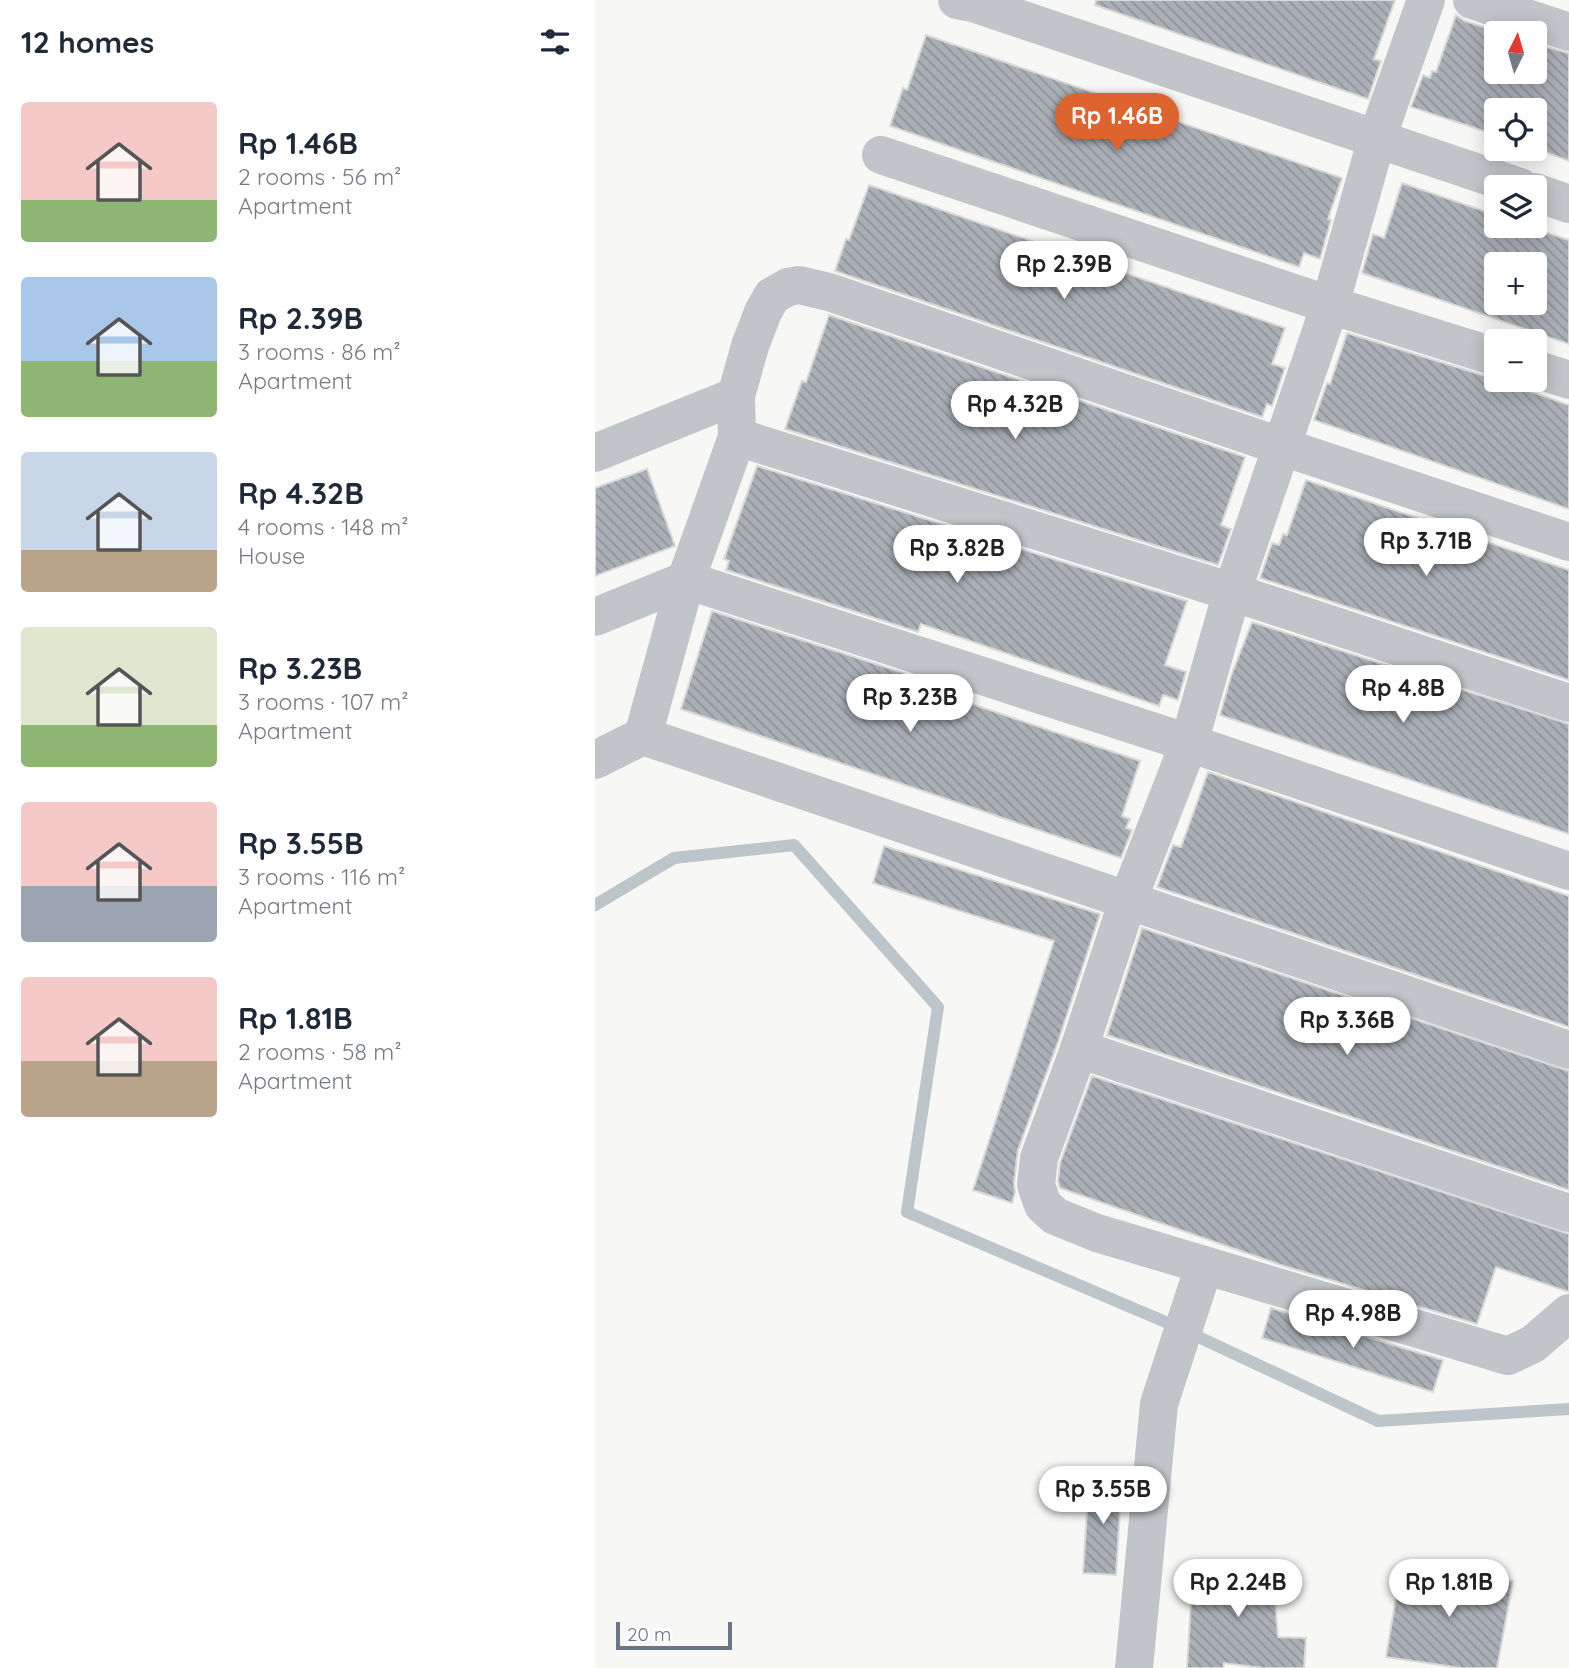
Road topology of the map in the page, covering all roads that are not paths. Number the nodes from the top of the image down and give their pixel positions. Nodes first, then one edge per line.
1 (957, 0) edge
2 (1426, 0) edge
3 (1472, 0) edge
4 (1569, 32) edge
5 (1377, 138) junction
6 (881, 155) dead end
7 (1485, 175) edge
8 (1547, 196) edge
9 (1569, 204) edge
10 (1330, 305) junction
11 (1484, 353) edge
12 (1547, 373) edge
13 (1569, 380) edge
14 (736, 396) junction
15 (737, 437) junction
16 (1283, 447) junction
17 (595, 453) edge
18 (1569, 541) edge
19 (686, 580) junction
20 (1232, 592) junction
21 (595, 617) edge
22 (1569, 703) edge
23 (643, 736) junction
24 (1189, 743) junction
25 (595, 760) edge
26 (1569, 871) edge
27 (1128, 900) junction
28 (1079, 1049) junction
29 (1569, 1050) edge
30 (1569, 1213) edge
31 (1198, 1282) junction
32 (1569, 1313) edge
33 (1135, 1668) edge

1 - 5 street
2 - 5 street
3 - 4 street
5 - 7 street
5 - 10 street
6 - 10 street
8 - 9 street
10 - 11 street
10 - 16 street
12 - 13 street
14 - 15 street
14 - 16 street
14 - 17 street
15 - 19 street
15 - 20 street
16 - 18 street
16 - 20 street
19 - 21 street
19 - 23 street
19 - 24 street
20 - 22 street
20 - 24 street
23 - 25 street
23 - 27 street
24 - 26 street
24 - 27 street
27 - 28 street
27 - 29 street
28 - 30 street
28 - 31 street
31 - 32 street
31 - 33 street

